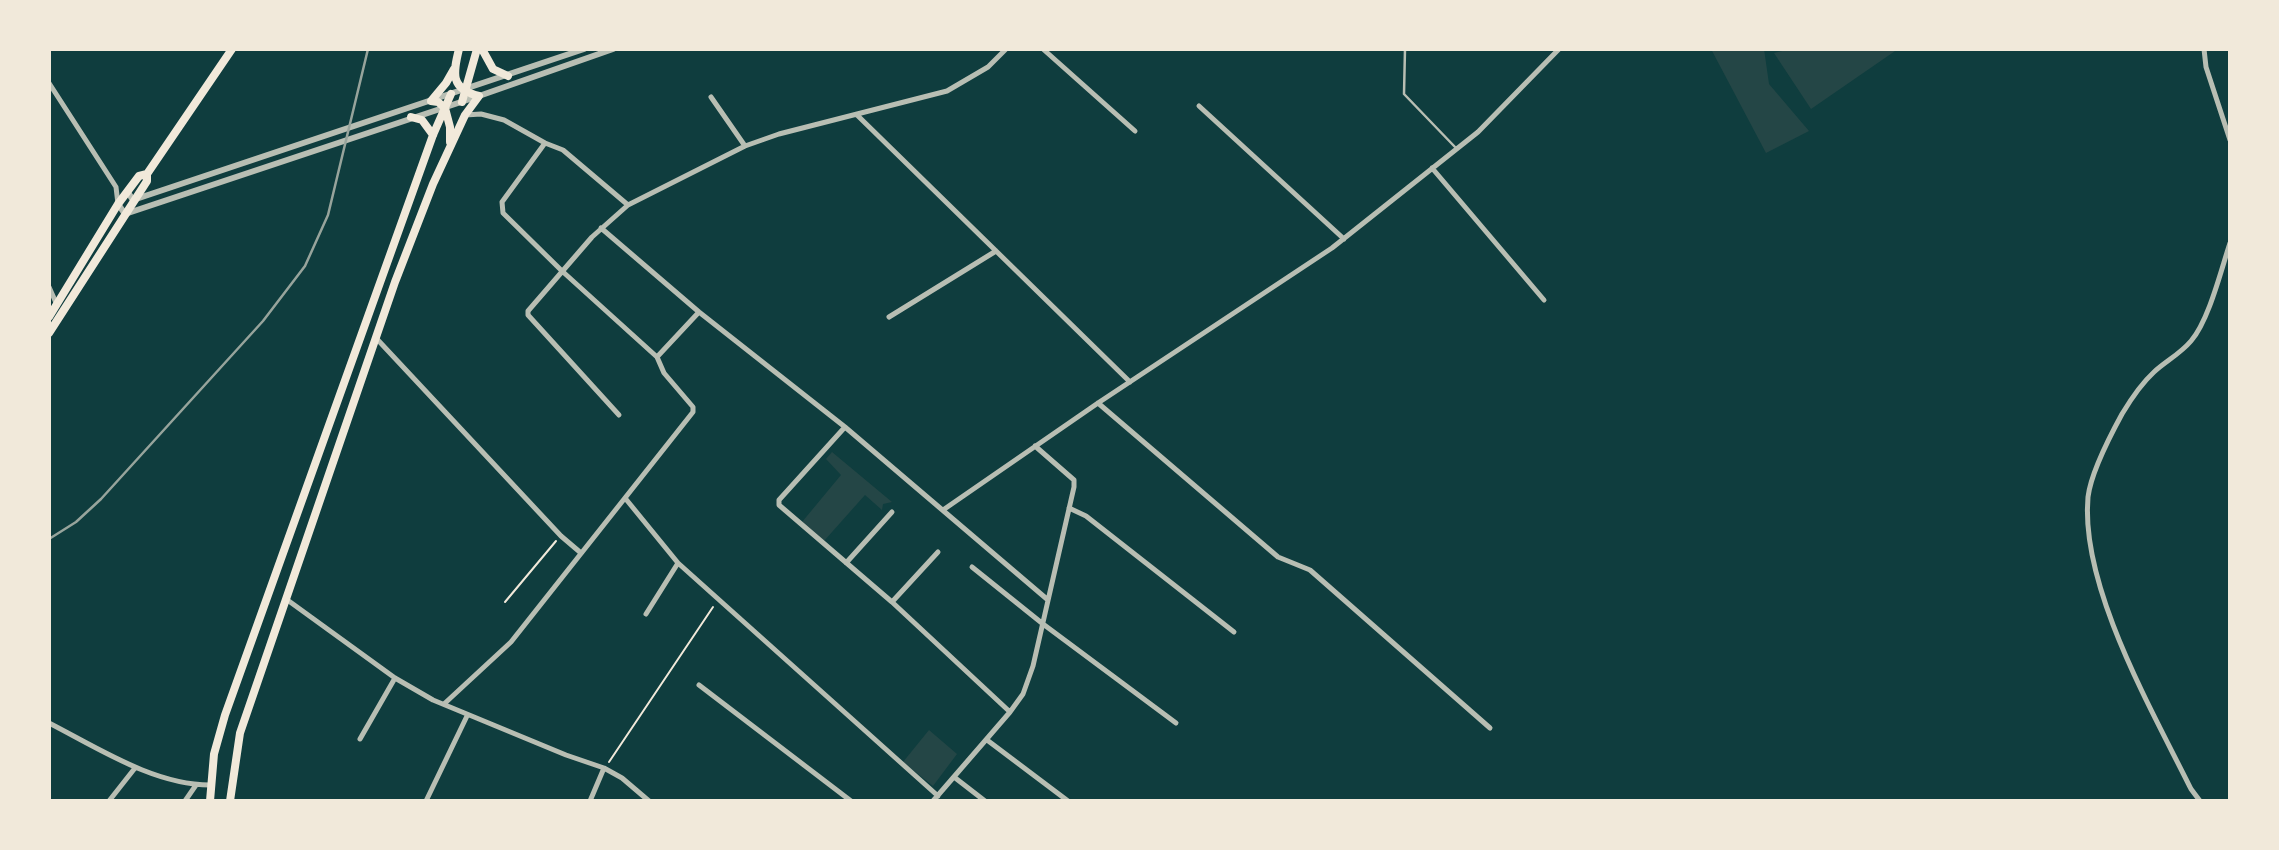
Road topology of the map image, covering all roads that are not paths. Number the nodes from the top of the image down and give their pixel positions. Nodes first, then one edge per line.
1 (232, 49) edge
2 (459, 49) edge
3 (479, 49) edge
4 (584, 49) edge
5 (613, 49) edge
6 (1006, 49) edge
7 (1043, 49) edge
8 (1405, 49) edge
9 (1559, 49) edge
10 (2204, 49) edge
11 (454, 68) junction
12 (508, 76) junction
13 (49, 83) edge
14 (464, 90) junction
15 (451, 94) junction
16 (479, 96) junction
17 (711, 97) dead end
18 (431, 101) junction
19 (462, 102) junction
20 (1199, 106) dead end
21 (445, 108) junction
22 (465, 115) junction
23 (857, 115) junction
24 (411, 117) junction
25 (1135, 131) dead end
26 (433, 135) junction
27 (2230, 139) edge
28 (545, 143) junction
29 (745, 146) junction
30 (449, 148) junction
31 (1457, 149) junction
32 (1432, 168) junction
33 (147, 174) junction
34 (116, 187) junction
35 (127, 191) junction
36 (134, 200) junction
37 (118, 204) junction
38 (628, 205) junction
39 (125, 214) junction
40 (601, 228) junction
41 (1344, 239) junction
42 (2230, 243) edge
43 (996, 251) junction
44 (562, 271) junction
45 (49, 287) edge
46 (1544, 300) dead end
47 (57, 305) junction
48 (699, 312) junction
49 (49, 317) edge
50 (889, 317) dead end
51 (49, 333) edge
52 (376, 338) junction
53 (657, 357) junction
54 (1130, 382) junction
55 (1098, 403) junction
56 (619, 415) dead end
57 (845, 427) junction
58 (1035, 446) junction
59 (625, 498) junction
60 (1069, 508) junction
61 (943, 510) junction
62 (892, 512) dead end
63 (938, 552) dead end
64 (581, 554) junction
65 (678, 563) junction
66 (845, 563) junction
67 (972, 566) dead end
68 (286, 599) junction
69 (1048, 600) junction
70 (892, 602) junction
71 (646, 614) dead end
72 (1043, 624) junction
73 (1234, 632) dead end
74 (395, 678) junction
75 (699, 685) dead end
76 (444, 704) junction
77 (1010, 712) junction
78 (467, 716) junction
79 (49, 723) edge
80 (1176, 723) dead end
81 (1490, 728) dead end
82 (360, 739) dead end
83 (987, 740) junction
84 (135, 768) junction
85 (604, 768) junction
86 (954, 777) junction
87 (196, 785) junction
88 (211, 785) junction
89 (935, 798) edge
90 (109, 801) edge
91 (185, 801) edge
92 (210, 801) edge
93 (230, 801) edge
94 (426, 801) edge
95 (590, 801) edge
96 (649, 801) edge
97 (851, 801) edge
98 (985, 801) edge
99 (1068, 801) edge
100 (2200, 801) edge

1 - 33 main road
2 - 11 main road
3 - 12 main road
3 - 14 main road
4 - 12 street
5 - 16 street
6 - 23 street
7 - 25 street
8 - 31 lane
9 - 31 street
10 - 27 street
11 - 14 main road
11 - 18 main road
12 - 14 street
13 - 34 street
14 - 15 street
14 - 16 main road
14 - 19 main road
15 - 18 street
15 - 21 main road
16 - 19 street
16 - 22 main road
17 - 29 street
18 - 21 main road
18 - 36 street
19 - 21 street
20 - 41 street
21 - 24 street
21 - 26 main road
21 - 30 main road
22 - 28 street
22 - 30 main road
23 - 29 street
23 - 43 street
24 - 26 main road
24 - 39 street
26 - 88 main road
28 - 38 street
28 - 44 street
29 - 38 street
30 - 52 main road
31 - 32 street
32 - 41 street
32 - 46 street
33 - 35 main road
33 - 36 main road
34 - 35 street
34 - 37 street
35 - 36 street
35 - 37 main road
36 - 39 main road
37 - 39 street
37 - 47 main road
38 - 40 street
39 - 51 main road
40 - 44 street
40 - 48 street
41 - 54 street
42 - 100 street
43 - 50 street
43 - 54 street
44 - 53 street
44 - 56 street
45 - 47 street
47 - 49 main road
48 - 53 street
48 - 57 street
52 - 64 street
52 - 68 main road
53 - 59 street
54 - 55 street
55 - 58 street
55 - 81 street
57 - 61 street
57 - 66 street
58 - 60 street
58 - 61 street
59 - 64 street
59 - 65 street
60 - 69 street
60 - 73 street
61 - 69 street
62 - 66 street
63 - 70 street
64 - 76 street
65 - 71 street
65 - 89 street
66 - 70 street
67 - 72 street
68 - 74 street
68 - 93 main road
69 - 72 street
70 - 77 street
72 - 77 street
72 - 80 street
74 - 76 street
74 - 82 street
75 - 97 street
76 - 78 street
77 - 83 street
78 - 85 street
78 - 94 street
79 - 84 street
83 - 86 street
83 - 99 street
84 - 87 street
84 - 90 street
85 - 95 street
85 - 96 street
86 - 89 street
86 - 98 street
87 - 88 street
87 - 91 street
88 - 92 main road

